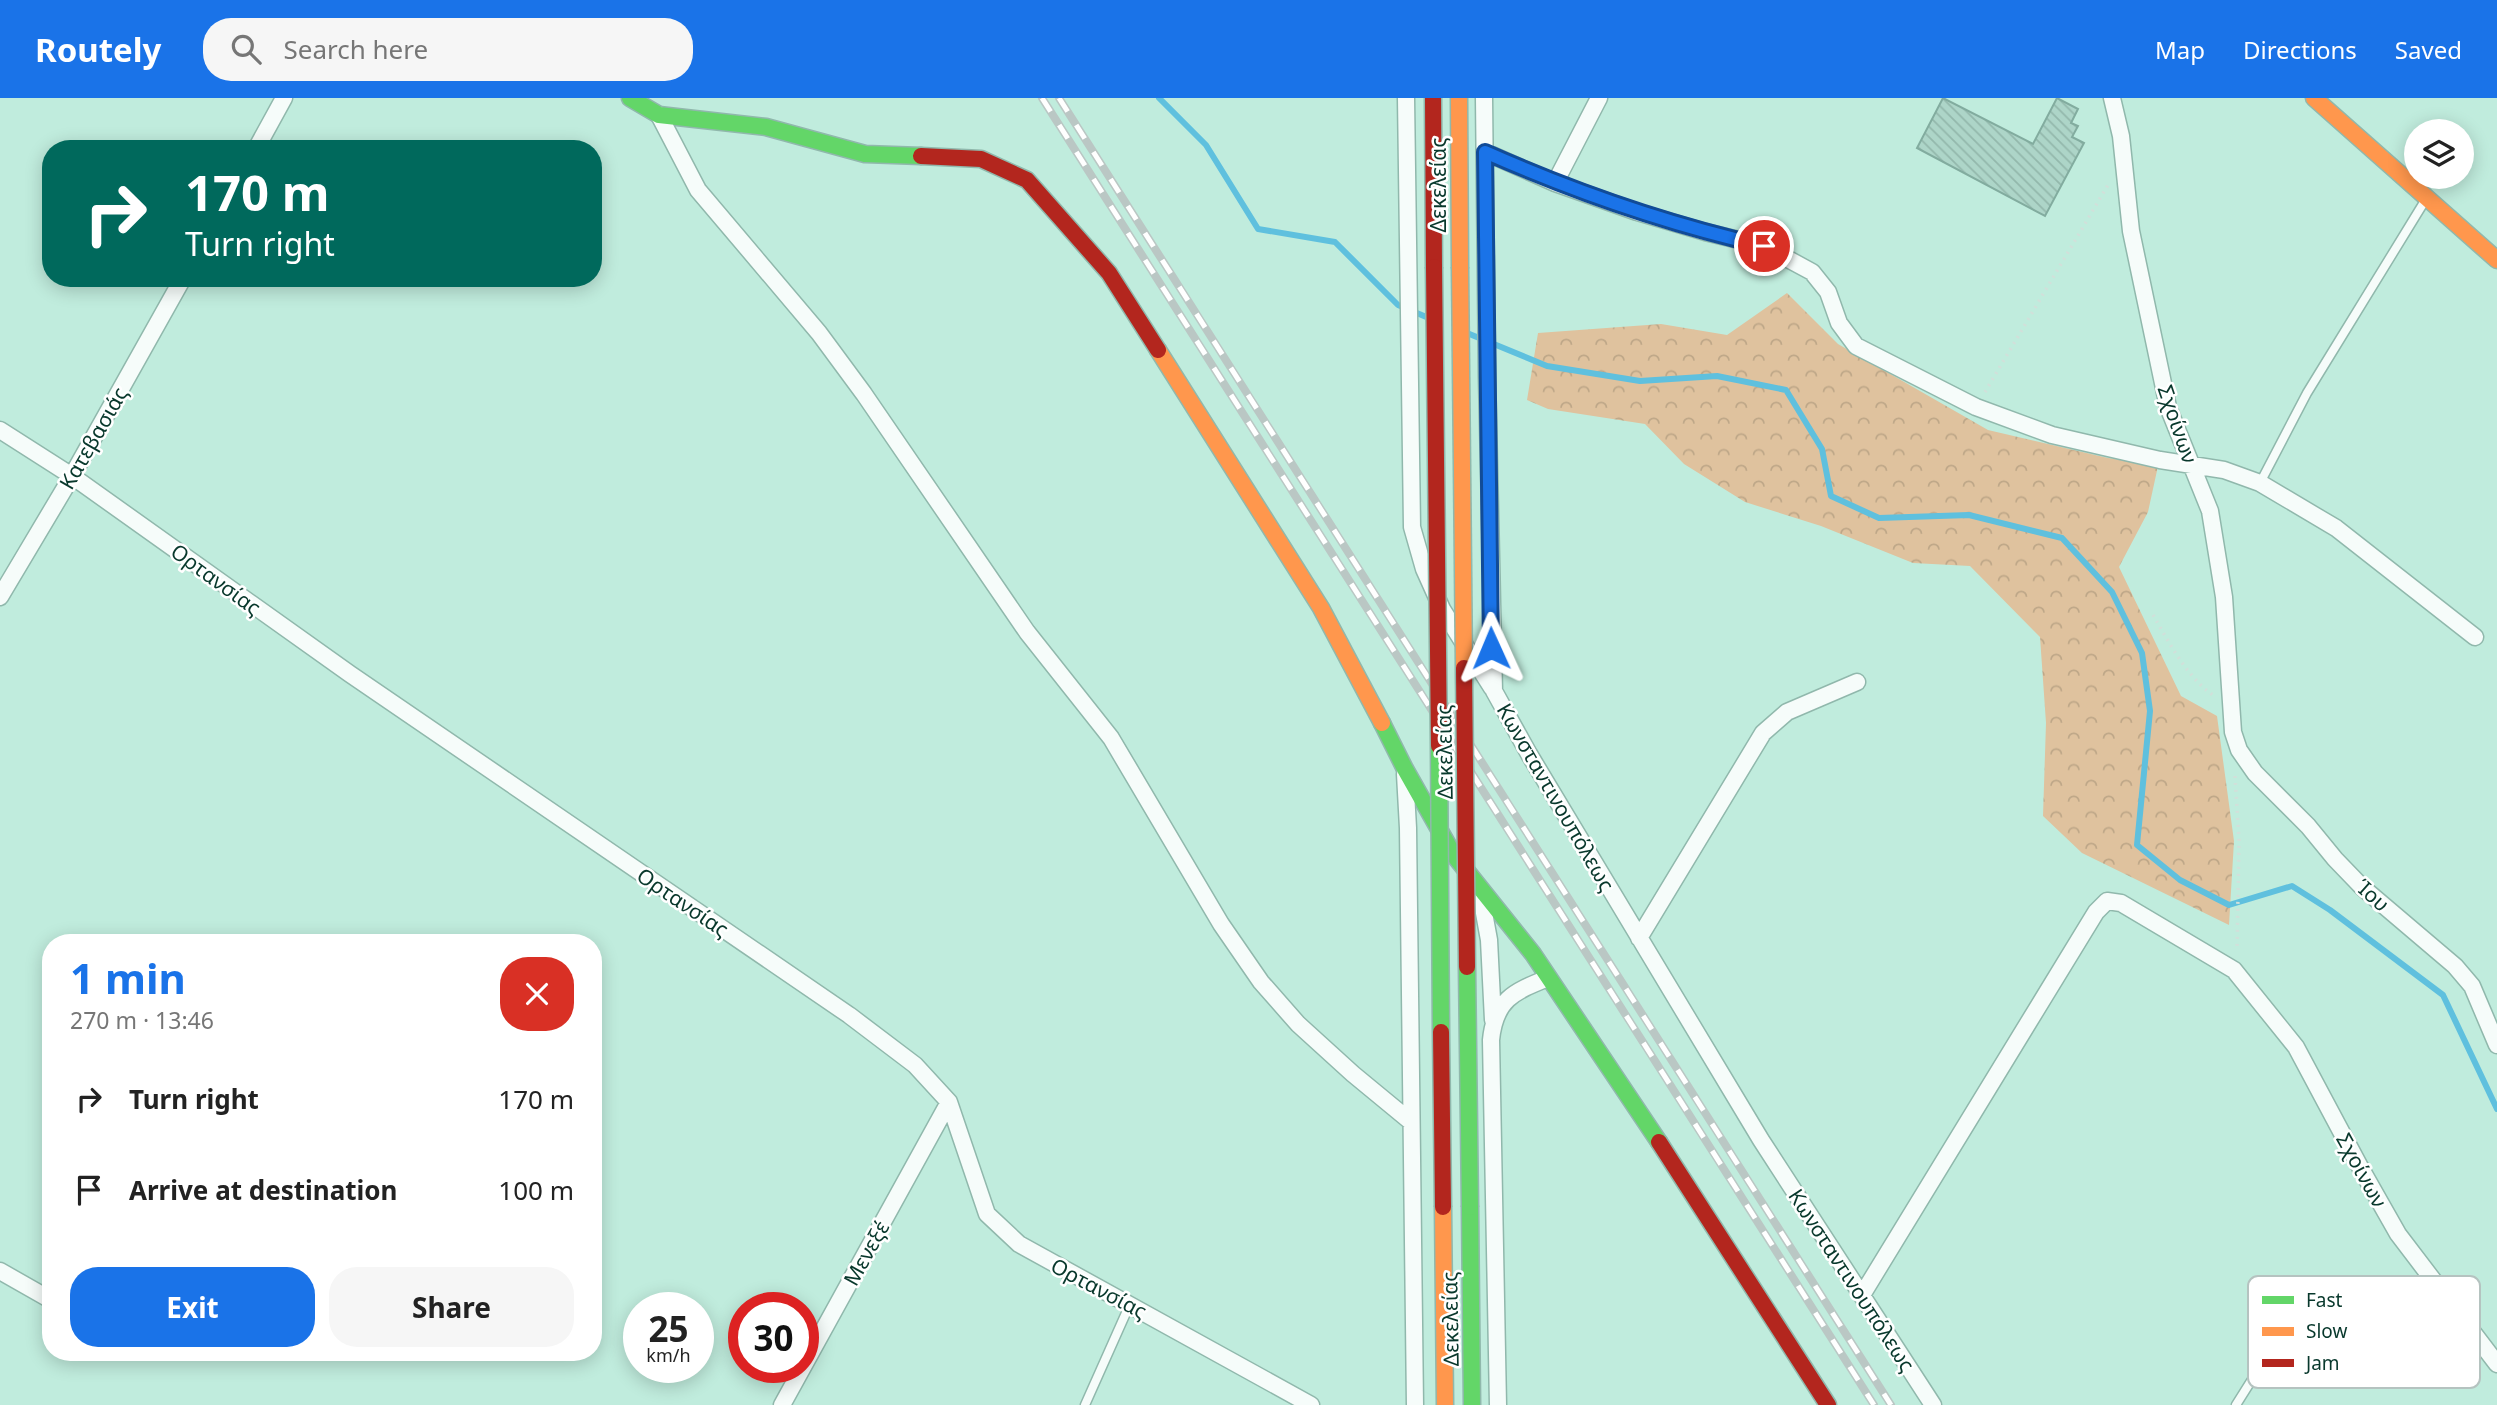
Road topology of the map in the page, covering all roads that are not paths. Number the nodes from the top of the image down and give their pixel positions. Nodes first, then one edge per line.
1 (284, 98) edge
2 (630, 98) edge
3 (1406, 98) edge
4 (1433, 98) edge
5 (1459, 98) edge
6 (1484, 98) edge
7 (1599, 98) edge
8 (2112, 98) edge
9 (2314, 98) edge
10 (659, 115) junction
11 (261, 140) edge
12 (1485, 152) junction
13 (1555, 183) junction
14 (2427, 198) junction
15 (2497, 260) edge
16 (178, 287) edge
17 (0, 430) edge
18 (2192, 464) junction
19 (72, 476) junction
20 (2260, 483) junction
21 (1490, 580) junction
22 (0, 597) edge
23 (1442, 609) junction
24 (2476, 637) dead end
25 (1857, 682) dead end
26 (1494, 691) junction
27 (2239, 750) joint
28 (1405, 769) junction
29 (1480, 887) junction
30 (1639, 938) junction
31 (1548, 978) junction
32 (1493, 1020) junction
33 (2497, 1045) edge
34 (949, 1102) junction
35 (1410, 1121) junction
36 (0, 1271) edge
37 (2430, 1276) edge
38 (42, 1295) edge
39 (1862, 1295) junction
40 (1130, 1304) junction
41 (2480, 1342) edge
42 (2497, 1364) edge
43 (2248, 1386) edge
44 (782, 1405) edge
45 (1085, 1405) edge
46 (1311, 1405) edge
47 (1415, 1405) edge
48 (1445, 1405) edge
49 (1472, 1405) edge
50 (1497, 1405) edge
51 (1828, 1405) edge
52 (1933, 1405) edge
53 (2236, 1405) edge

1 - 11 street
2 - 10 main road
3 - 23 street
4 - 48 main road, Δεκελείας, bridge
5 - 49 main road, Δεκελείας, bridge
6 - 12 street, Κωνσταντινουπόλεως
7 - 13 street
8 - 18 street, Σχοίνων
9 - 14 main road
10 - 28 main road
10 - 35 street
12 - 13 street
12 - 21 street, Κωνσταντινουπόλεως
13 - 18 street
14 - 15 main road
14 - 20 lane
16 - 19 street, Κατεβασιάς
17 - 19 street, Ορτανσίας
18 - 20 street
18 - 27 street, Σχοίνων
19 - 22 street, Κατεβασιάς
19 - 34 street, Ορτανσίας
20 - 24 street
21 - 23 street
21 - 26 street, Κωνσταντινουπόλεως
23 - 26 street
25 - 30 street
26 - 30 street, Κωνσταντινουπόλεως
27 - 33 street, Ίου
28 - 29 main road
28 - 35 street
29 - 31 main road
29 - 32 street
30 - 39 street, Κωνσταντινουπόλεως
31 - 32 street
31 - 51 main road
32 - 50 street
34 - 40 street, Ορτανσίας
34 - 44 street, Μενεξέ
35 - 47 street
36 - 38 street
37 - 39 street, Σχοίνων
39 - 52 street, Κωνσταντινουπόλεως
40 - 45 lane
40 - 46 street, Ορτανσίας
41 - 42 street, Σχοίνων
43 - 53 lane

